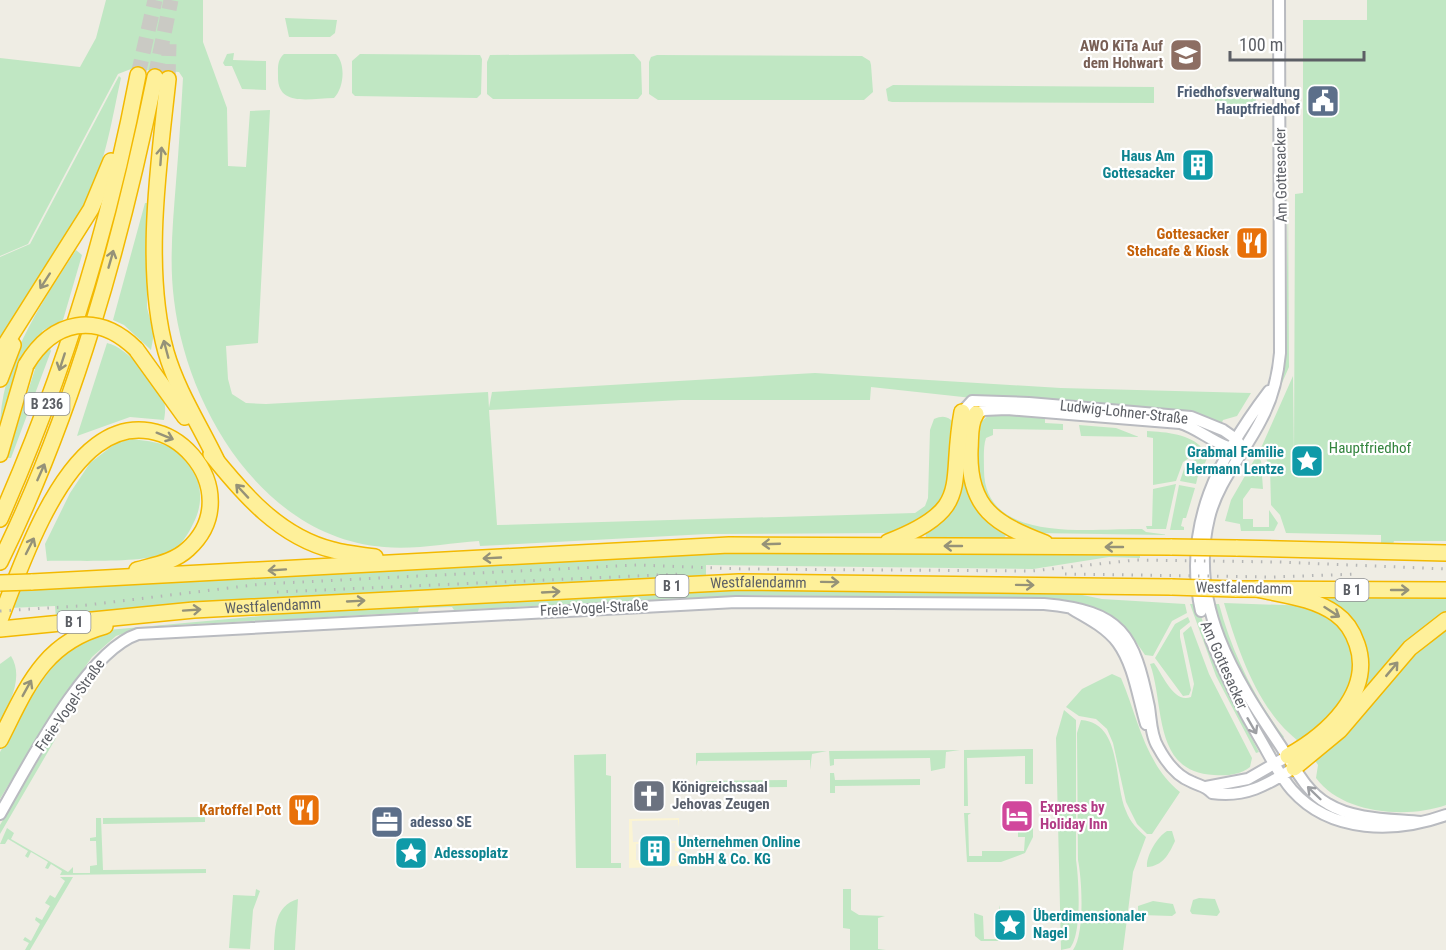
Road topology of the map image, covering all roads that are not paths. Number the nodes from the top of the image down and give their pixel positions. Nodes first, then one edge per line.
1 (1280, 0) edge
2 (31, 303) junction
3 (0, 353) edge
4 (0, 379) edge
5 (1273, 386) junction
6 (970, 409) junction
7 (1236, 439) junction
8 (1229, 448) junction
9 (1243, 449) junction
10 (0, 454) edge
11 (216, 459) junction
12 (0, 519) edge
13 (18, 526) junction
14 (879, 546) junction
15 (1053, 546) junction
16 (1446, 553) edge
17 (0, 562) edge
18 (398, 563) junction
19 (118, 577) junction
20 (0, 584) edge
21 (1257, 589) junction
22 (1446, 591) edge
23 (134, 615) junction
24 (0, 620) edge
25 (1446, 620) edge
26 (7, 628) edge
27 (0, 740) edge
28 (1284, 766) junction
29 (0, 814) edge
30 (1446, 814) edge

1 - 5 street, Am Gottesacker
2 - 3 highway
2 - 4 highway
2 - 12 highway, B 236
5 - 7 street, Am Gottesacker
5 - 9 street, Am Gottesacker
6 - 7 street, Ludwig-Lohner-Straße
6 - 8 street, Ludwig-Lohner-Straße
6 - 14 highway
6 - 15 highway
7 - 8 street, Am Gottesacker
7 - 9 street, Ludwig-Lohner-Straße
8 - 9 street, Ludwig-Lohner-Straße
8 -> 28 street, Am Gottesacker
9 - 28 street, Am Gottesacker
10 - 11 highway, bridge
11 - 13 highway, B 236
18 -> 11 highway
13 - 17 highway, B 236
13 - 20 highway
15 -> 14 highway
14 -> 18 highway
16 -> 15 highway, bridge
18 -> 19 highway
19 - 20 highway, bridge
24 -> 19 highway
21 -> 22 highway, Westfalendamm / B 1
23 -> 21 highway, Westfalendamm / B 1, bridge
21 -> 28 highway
23 - 26 highway, Westfalendamm / B 1
27 -> 23 highway
28 -> 25 highway
28 - 29 street, Freie-Vogel-Straße
28 - 30 street

